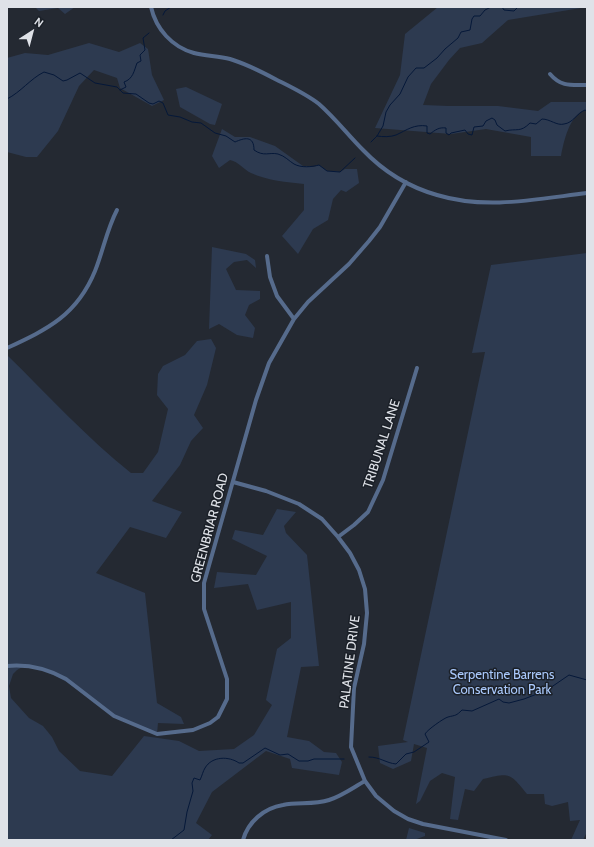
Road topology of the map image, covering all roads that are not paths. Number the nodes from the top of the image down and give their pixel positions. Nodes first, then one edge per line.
1 (151, 7) edge
2 (550, 74) dead end
3 (587, 85) edge
4 (406, 182) junction
5 (587, 193) edge
6 (117, 210) dead end
7 (267, 256) dead end
8 (294, 319) junction
9 (7, 348) edge
10 (417, 368) dead end
11 (233, 482) junction
12 (338, 536) junction
13 (7, 666) edge
14 (365, 781) junction
15 (243, 840) edge
16 (506, 840) edge

1 - 4 street
2 - 3 street
4 - 5 street
4 - 8 street, GREENBRIAR ROAD
6 - 9 street
7 - 8 street
8 - 11 street, GREENBRIAR ROAD
10 - 12 street, TRIBUNAL LANE
11 - 12 street, PALATINE DRIVE
11 - 13 street, GREENBRIAR ROAD
12 - 14 street, PALATINE DRIVE
14 - 15 street
14 - 16 street, PALATINE DRIVE

